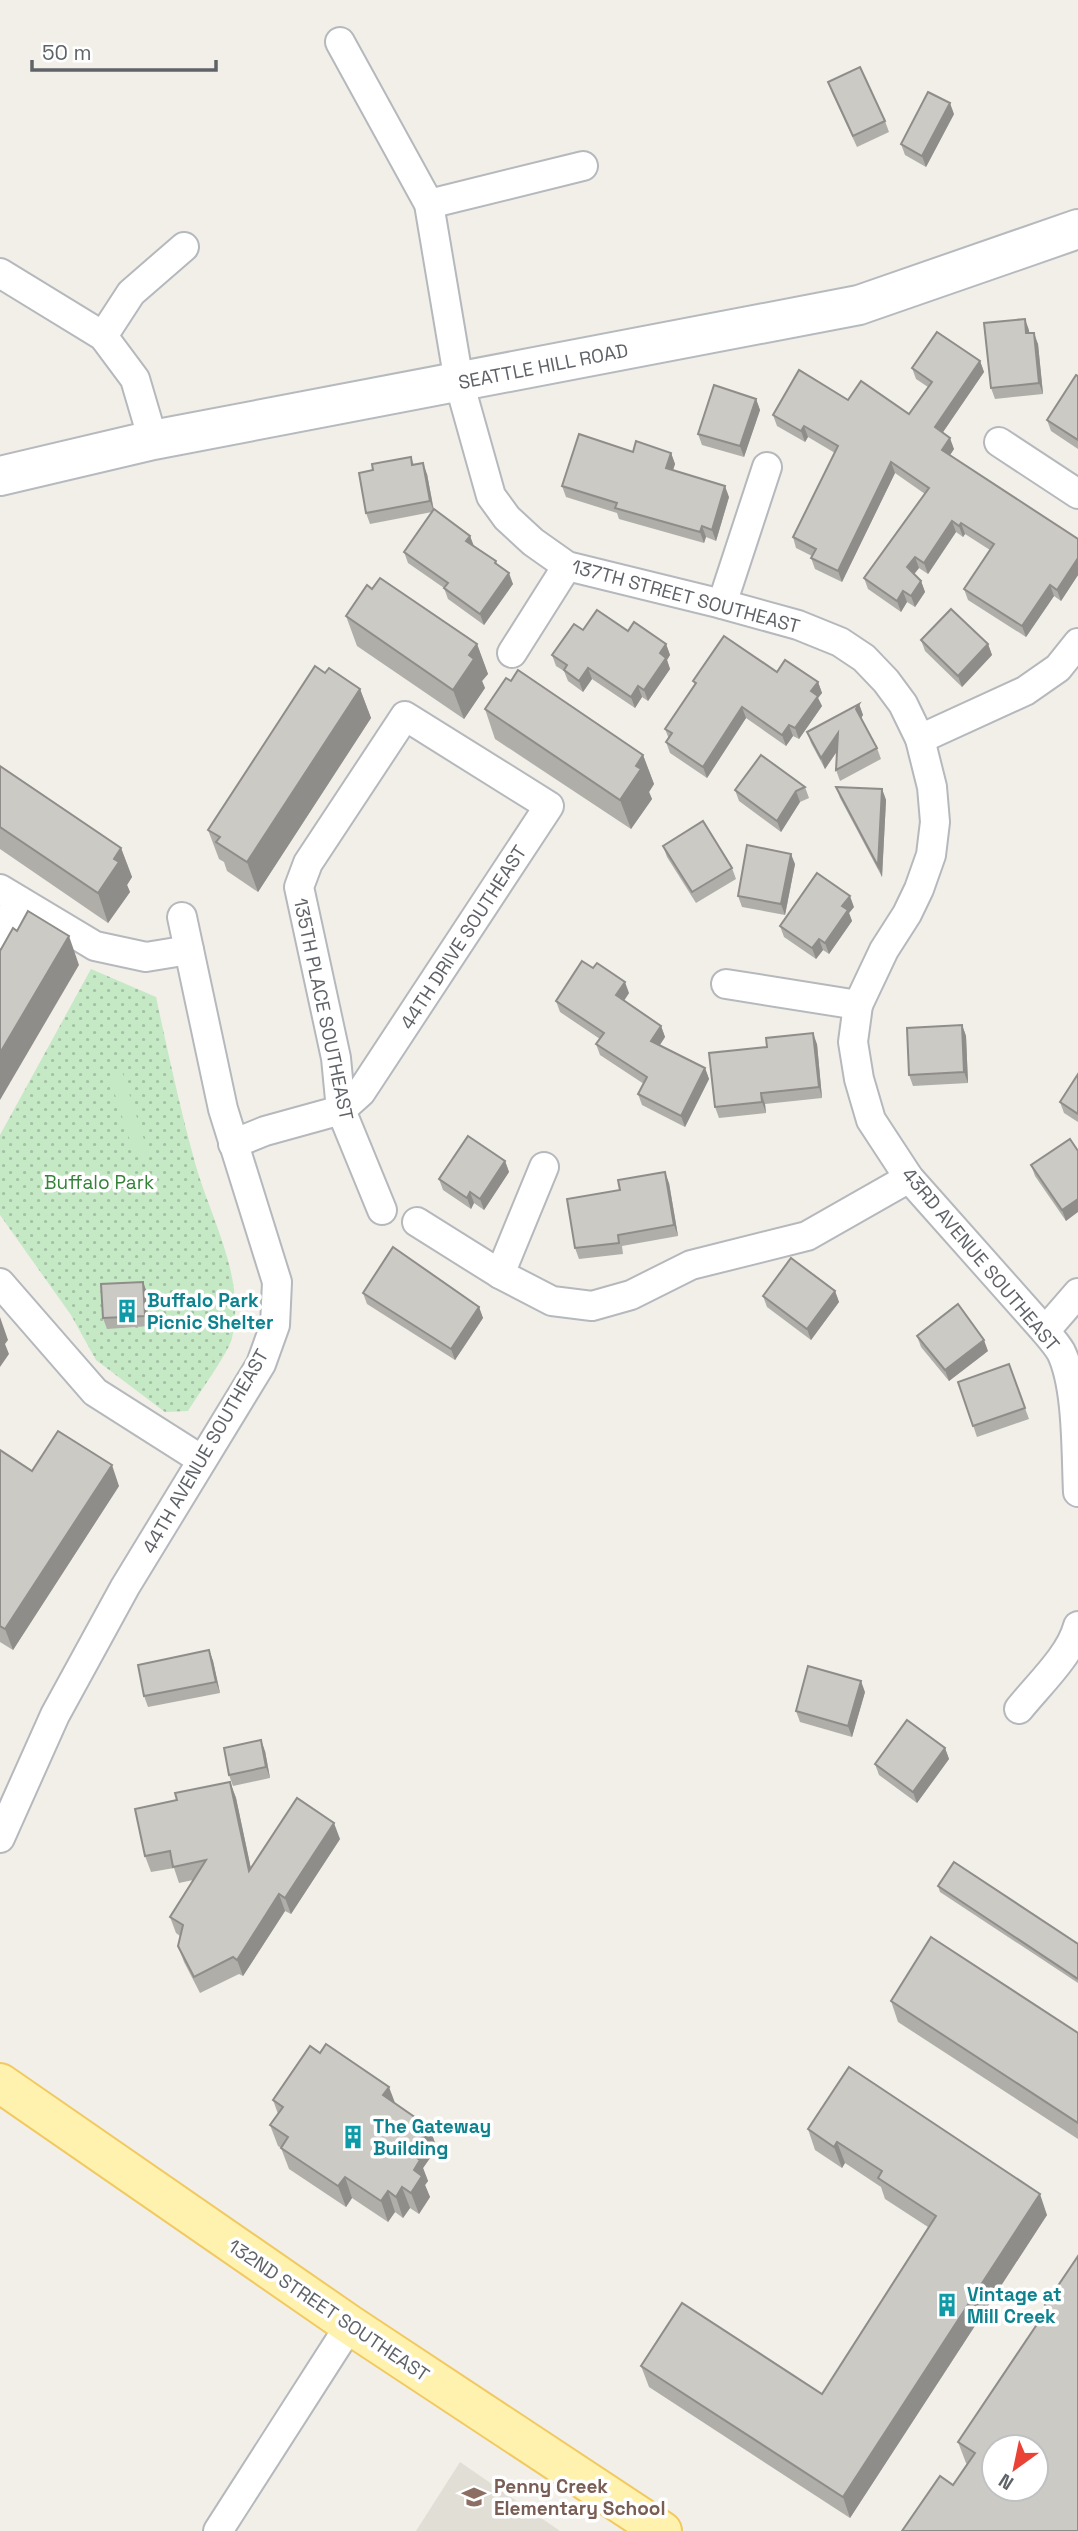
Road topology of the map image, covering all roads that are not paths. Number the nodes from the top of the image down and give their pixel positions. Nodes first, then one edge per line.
1 (340, 43) dead end
2 (583, 166) dead end
3 (429, 204) junction
4 (1078, 229) edge
5 (184, 247) dead end
6 (0, 273) edge
7 (103, 336) junction
8 (459, 382) junction
9 (153, 440) junction
10 (999, 442) dead end
11 (767, 467) dead end
12 (0, 476) edge
13 (1078, 494) edge
14 (567, 566) junction
15 (722, 604) junction
16 (1078, 643) edge
17 (512, 653) dead end
18 (405, 716) joint
19 (920, 739) junction
20 (10, 895) edge
21 (182, 917) dead end
22 (0, 934) edge
23 (188, 950) junction
24 (726, 984) dead end
25 (858, 1005) junction
26 (341, 1110) junction
27 (233, 1144) junction
28 (544, 1167) dead end
29 (909, 1178) junction
30 (382, 1210) dead end
31 (417, 1222) dead end
32 (500, 1274) junction
33 (0, 1283) edge
34 (1078, 1293) edge
35 (1045, 1331) junction
36 (202, 1460) junction
37 (1078, 1492) edge
38 (1078, 1626) edge
39 (1018, 1709) dead end
40 (0, 1838) edge
41 (0, 2082) edge
42 (350, 2325) junction
43 (218, 2531) edge
44 (662, 2531) edge

1 - 3 street, 137TH STREET SOUTHEAST
2 - 3 street
3 - 8 street, 137TH STREET SOUTHEAST
4 - 8 main road, SEATTLE HILL ROAD
5 - 7 street
6 - 7 street
7 - 9 street
8 - 9 main road, SEATTLE HILL ROAD
8 - 14 street, 137TH STREET SOUTHEAST
9 - 12 main road, SEATTLE HILL ROAD
10 - 13 street
11 - 15 street
14 - 15 street, 137TH STREET SOUTHEAST
14 - 17 street
15 - 19 street, 137TH STREET SOUTHEAST
16 - 19 street
18 - 26 street, 135TH PLACE SOUTHEAST
18 - 26 street, 44TH DRIVE SOUTHEAST
19 - 25 street, 43RD AVENUE SOUTHEAST
20 - 22 street
20 - 23 street
21 - 23 street, 44TH AVENUE SOUTHEAST
23 - 27 street, 44TH AVENUE SOUTHEAST
24 - 25 street
25 - 29 street, 43RD AVENUE SOUTHEAST
26 - 27 street
26 - 30 street, 135TH PLACE SOUTHEAST
27 - 36 street, 44TH AVENUE SOUTHEAST
28 - 32 street
29 - 32 street
29 - 35 street, 43RD AVENUE SOUTHEAST
31 - 32 street
33 - 36 street
34 - 35 street
35 - 37 street, 43RD AVENUE SOUTHEAST
36 - 40 street, 44TH AVENUE SOUTHEAST
38 - 39 street
41 - 42 main road, 132ND STREET SOUTHEAST
42 - 43 street
42 - 44 main road, 132ND STREET SOUTHEAST

